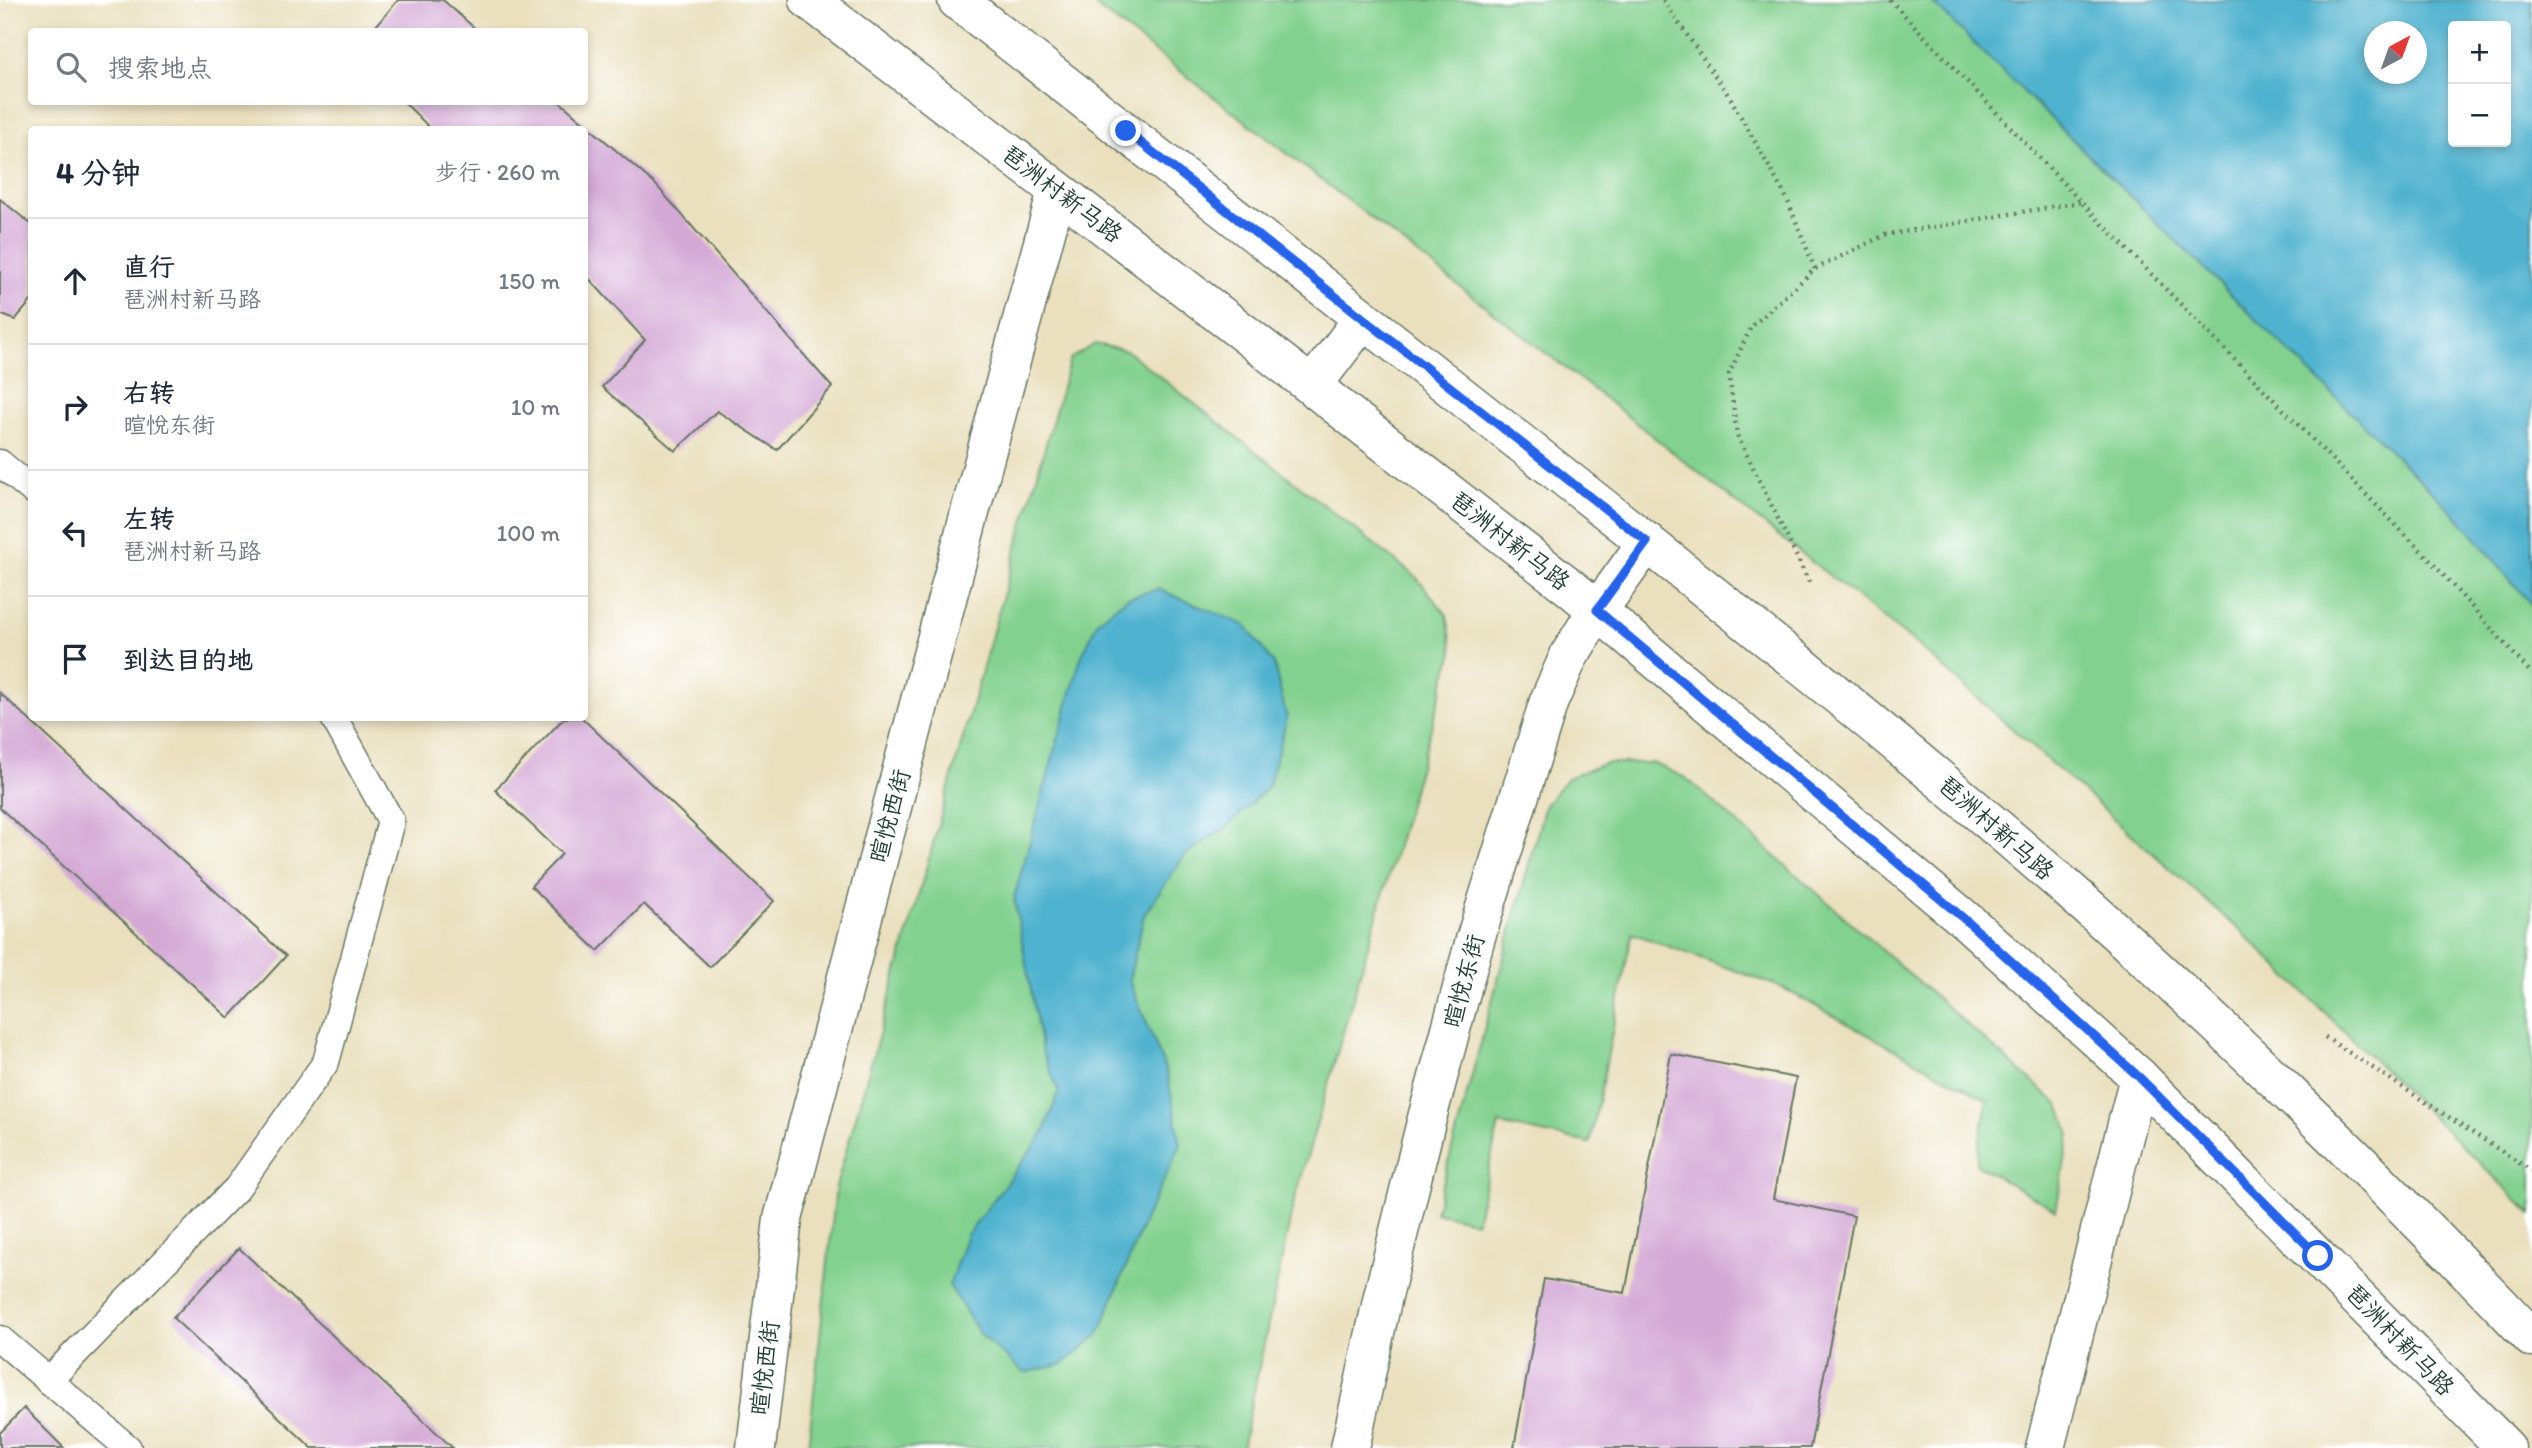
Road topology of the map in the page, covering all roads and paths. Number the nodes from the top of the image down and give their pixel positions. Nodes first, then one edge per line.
1 (809, 0) edge
2 (957, 0) edge
3 (1663, 0) edge
4 (1890, 0) edge
5 (1058, 191) junction
6 (2081, 202) junction
7 (1815, 269) junction
8 (1363, 319) junction
9 (1312, 386) junction
10 (0, 463) edge
11 (28, 487) edge
12 (1647, 542) junction
13 (1809, 582) dead end
14 (1597, 610) junction
15 (2532, 674) edge
16 (336, 721) edge
17 (2325, 1037) dead end
18 (2139, 1077) junction
19 (2532, 1171) edge
20 (2532, 1338) edge
21 (0, 1339) edge
22 (48, 1381) junction
23 (128, 1448) edge
24 (756, 1448) edge
25 (1350, 1448) edge
26 (2045, 1448) edge
27 (2506, 1448) edge

1 - 5 street, 琶洲村新马路
2 - 8 street, 琶洲村新马路
3 - 7 path
4 - 6 path
5 - 9 street, 琶洲村新马路
5 - 24 street, 暄悦西街
6 - 7 path
6 - 15 path
7 - 13 path
8 - 9 street
8 - 12 street, 琶洲村新马路
9 - 14 street, 琶洲村新马路
10 - 11 lane
12 - 14 street, 暄悦东街
12 - 20 street, 琶洲村新马路
14 - 18 street, 琶洲村新马路
14 - 25 street, 暄悦东街
16 - 22 lane
17 - 19 path
18 - 26 street
18 - 27 street, 琶洲村新马路
21 - 22 lane
22 - 23 lane

